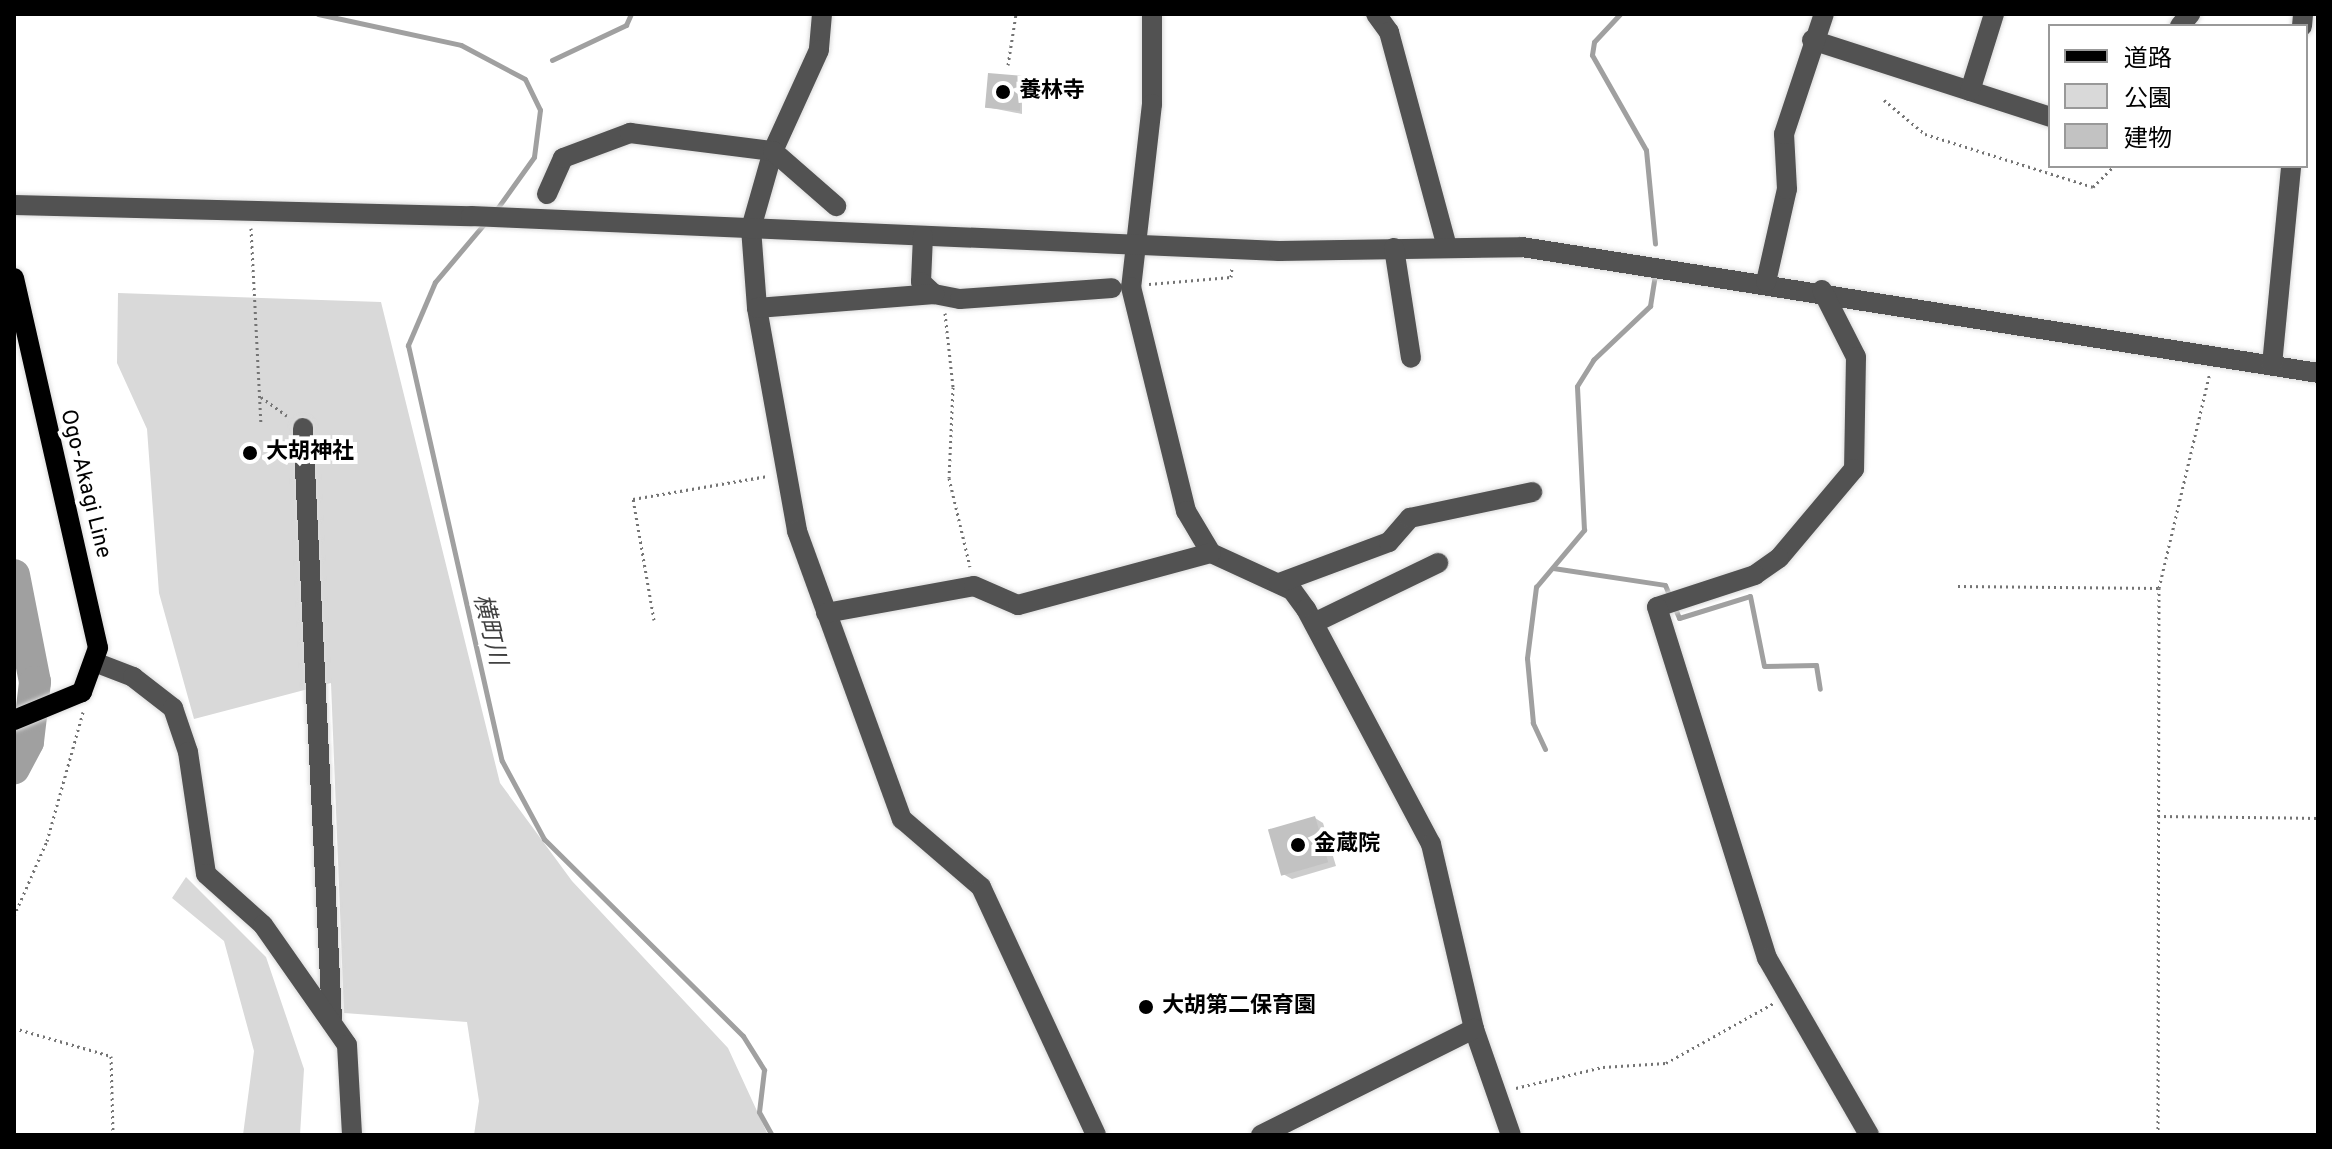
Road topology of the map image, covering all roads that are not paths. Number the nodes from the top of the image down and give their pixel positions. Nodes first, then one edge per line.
1 (822, 14) edge
2 (1152, 14) edge
3 (1376, 14) edge
4 (1824, 14) edge
5 (1994, 14) edge
6 (1812, 40) junction
7 (1970, 91) junction
8 (2048, 116) edge
9 (773, 151) junction
10 (2291, 168) edge
11 (547, 194) dead end
12 (14, 205) edge
13 (836, 206) dead end
14 (751, 228) junction
15 (923, 236) junction
16 (1137, 244) junction
17 (1447, 247) junction
18 (1394, 248) junction
19 (14, 278) edge
20 (1766, 282) junction
21 (1112, 288) dead end
22 (1822, 290) junction
23 (938, 295) junction
24 (757, 308) junction
25 (1411, 358) dead end
26 (2272, 365) junction
27 (2318, 373) edge
28 (303, 428) road end
29 (1532, 492) dead end
30 (1211, 553) junction
31 (1438, 563) dead end
32 (1279, 583) junction
33 (826, 613) junction
34 (1314, 623) junction
35 (97, 663) junction
36 (14, 720) edge
37 (332, 1019) junction
38 (1474, 1029) junction
39 (352, 1135) edge
40 (1096, 1135) edge
41 (1261, 1135) edge
42 (1511, 1135) edge
43 (1869, 1135) edge

1 - 9 street
2 - 16 street
3 - 17 street
4 - 6 street
5 - 7 street
6 - 7 street
6 - 20 street
7 - 8 street
9 - 11 street
9 - 13 street
9 - 14 street
10 - 26 street
12 - 14 street
14 - 15 street
14 - 24 street
15 - 16 street
15 - 23 street
16 - 18 street
16 - 30 street
17 - 18 street
17 - 20 street
18 - 25 street
19 - 35 main road, Ogo-Akagi Line
20 - 22 street
21 - 23 street
22 - 26 street
22 - 43 street
23 - 24 street
24 - 33 street
26 - 27 street
28 - 37 street
29 - 32 street
30 - 32 street
30 - 33 street
31 - 34 street
32 - 34 street
33 - 40 street
34 - 38 street
35 - 36 main road
35 - 37 street
37 - 39 street
38 - 41 street
38 - 42 street

